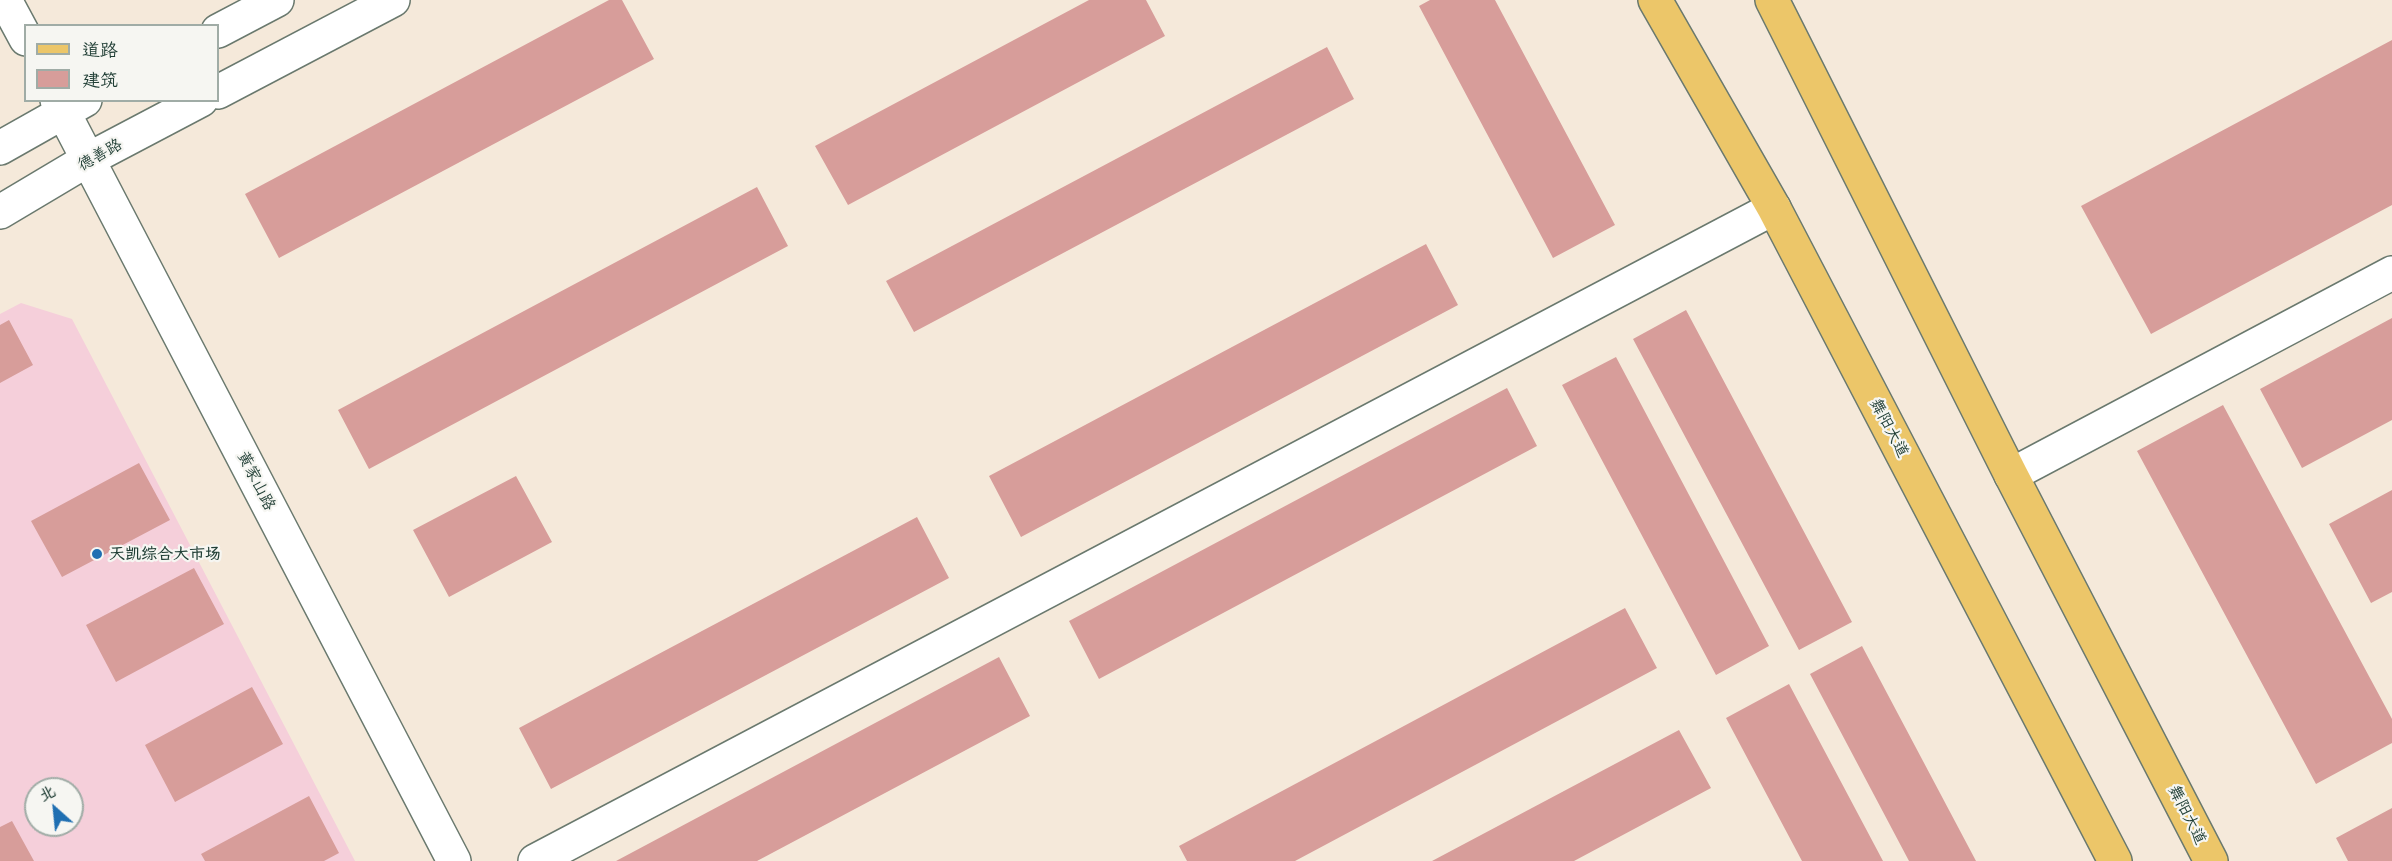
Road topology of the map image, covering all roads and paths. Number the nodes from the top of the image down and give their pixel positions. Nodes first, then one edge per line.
1 (5, 0) edge
2 (277, 0) edge
3 (393, 0) edge
4 (1655, 0) edge
5 (1772, 0) edge
6 (219, 30) edge
7 (24, 35) edge
8 (219, 91) edge
9 (197, 102) edge
10 (69, 104) edge
11 (0, 148) edge
12 (89, 159) junction
13 (1774, 208) junction
14 (0, 212) edge
15 (2392, 273) edge
16 (2011, 475) junction
17 (454, 861) edge
18 (535, 861) edge
19 (2115, 861) edge
20 (2211, 861) edge

1 - 7 street
2 - 6 street
3 - 8 street
4 - 13 main road, 舞阳大道
5 - 16 main road, 舞阳大道
9 - 12 street, 德善路
10 - 11 street
10 - 12 street, 黄家山路
12 - 14 street, 德善路
12 - 17 street, 黄家山路
13 - 18 street
13 - 19 main road, 舞阳大道
15 - 16 street
16 - 20 main road, 舞阳大道

